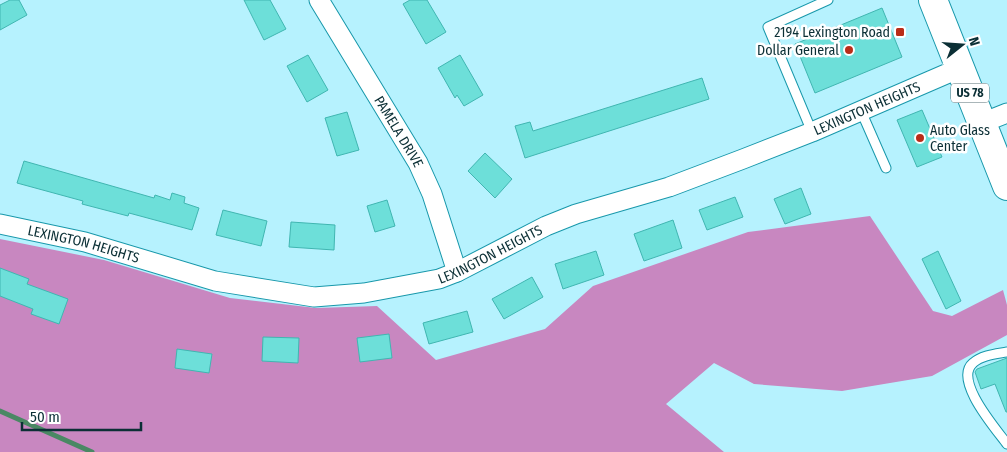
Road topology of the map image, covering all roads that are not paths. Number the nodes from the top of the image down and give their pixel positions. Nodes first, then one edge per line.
1 (319, 0) edge
2 (828, 0) edge
3 (933, 0) edge
4 (960, 68) junction
5 (861, 111) junction
6 (1007, 113) edge
7 (982, 123) junction
8 (812, 132) junction
9 (886, 168) dead end
10 (1007, 186) edge
11 (0, 224) edge
12 (457, 272) junction
13 (1007, 352) edge
14 (1007, 444) edge

1 - 12 street, PAMELA DRIVE
2 - 8 lane
3 - 4 highway, US 78
4 - 5 street, LEXINGTON HEIGHTS
4 - 7 highway, US 78
5 - 8 street, LEXINGTON HEIGHTS
5 - 9 lane
6 - 7 street
7 - 10 highway, US 78
8 - 12 street, LEXINGTON HEIGHTS
11 - 12 street, LEXINGTON HEIGHTS
13 - 14 lane

